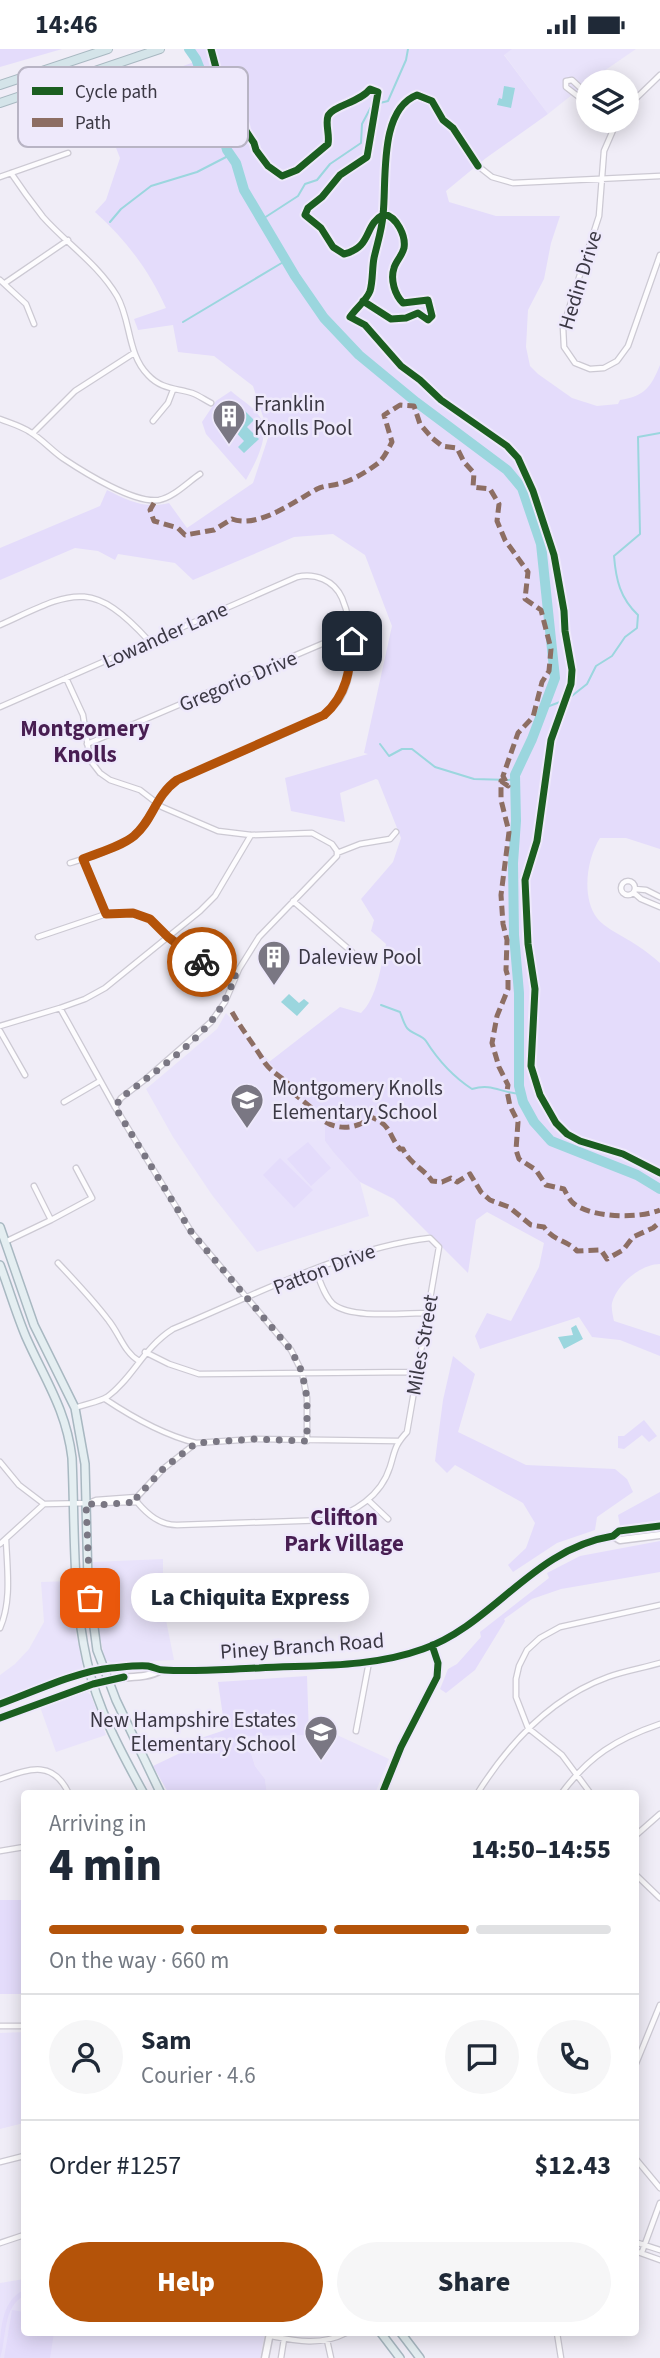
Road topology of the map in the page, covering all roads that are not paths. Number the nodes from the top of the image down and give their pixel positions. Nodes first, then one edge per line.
1 (108, 49) edge
2 (160, 49) edge
3 (54, 67) edge
4 (108, 67) edge
5 (660, 75) edge
6 (18, 79) edge
7 (576, 84) edge
8 (0, 85) edge
9 (576, 95) edge
10 (639, 96) edge
11 (18, 97) edge
12 (0, 103) edge
13 (611, 133) edge
14 (68, 153) dead end
15 (478, 166) dead end
16 (12, 173) junction
17 (660, 176) edge
18 (0, 177) edge
19 (601, 178) junction
20 (68, 240) junction
21 (660, 255) edge
22 (2, 282) edge
23 (34, 324) dead end
24 (134, 353) junction
25 (173, 390) junction
26 (211, 403) dead end
27 (0, 419) edge
28 (153, 421) dead end
29 (33, 433) junction
30 (200, 474) dead end
31 (0, 625) edge
32 (351, 632) junction
33 (149, 641) junction
34 (66, 678) junction
35 (0, 707) edge
36 (87, 744) junction
37 (156, 802) junction
38 (396, 832) dead end
39 (251, 835) junction
40 (337, 853) junction
41 (83, 859) junction
42 (70, 863) dead end
43 (660, 897) edge
44 (293, 901) junction
45 (660, 907) edge
46 (106, 914) junction
47 (38, 937) dead end
48 (168, 937) junction
49 (352, 952) dead end
50 (236, 976) junction
51 (225, 1002) junction
52 (231, 1006) dead end
53 (60, 1008) junction
54 (0, 1029) edge
55 (25, 1075) dead end
56 (100, 1081) junction
57 (64, 1102) dead end
58 (115, 1107) junction
59 (76, 1168) dead end
60 (34, 1186) dead end
61 (51, 1220) junction
62 (0, 1227) edge
63 (5, 1242) junction
64 (439, 1247) joint
65 (58, 1263) dead end
66 (0, 1265) edge
67 (315, 1269) junction
68 (247, 1299) junction
69 (427, 1313) junction
70 (145, 1352) junction
71 (139, 1360) junction
72 (302, 1372) junction
73 (416, 1372) junction
74 (105, 1399) junction
75 (75, 1408) junction
76 (307, 1441) junction
77 (398, 1441) junction
78 (196, 1443) junction
79 (0, 1462) edge
80 (137, 1500) junction
81 (368, 1500) junction
82 (89, 1502) junction
83 (74, 1503) junction
84 (44, 1504) junction
85 (387, 1519) dead end
86 (660, 1526) edge
87 (660, 1535) edge
88 (612, 1536) junction
89 (6, 1539) junction
90 (0, 1543) edge
91 (660, 1605) edge
92 (0, 1628) edge
93 (432, 1645) junction
94 (369, 1662) junction
95 (660, 1663) edge
96 (103, 1669) junction
97 (160, 1670) junction
98 (90, 1672) junction
99 (107, 1680) junction
100 (93, 1684) junction
101 (0, 1704) edge
102 (0, 1718) edge
103 (660, 1724) edge
104 (528, 1728) junction
105 (356, 1731) dead end
106 (576, 1773) junction
107 (0, 1779) edge
108 (67, 1790) edge
109 (142, 1790) edge
110 (159, 1790) edge
111 (384, 1790) edge
112 (480, 1790) edge
113 (564, 1790) edge
114 (588, 1790) edge
115 (660, 1814) edge
116 (639, 1832) edge
117 (21, 1848) edge
118 (0, 1851) edge
119 (639, 1878) edge
120 (660, 1898) edge
121 (660, 2005) edge
122 (0, 2026) edge
123 (21, 2026) edge
124 (639, 2056) edge
125 (21, 2158) edge
126 (0, 2162) edge
127 (639, 2163) edge
128 (660, 2188) edge
129 (660, 2203) edge
130 (21, 2236) edge
131 (0, 2243) edge
132 (639, 2243) edge
133 (644, 2244) junction
134 (660, 2251) edge
135 (639, 2252) edge
136 (642, 2252) junction
137 (660, 2260) edge
138 (269, 2336) edge
139 (273, 2336) edge
140 (338, 2336) edge
141 (383, 2336) edge
142 (403, 2336) edge
143 (557, 2336) edge
144 (284, 2339) junction
145 (327, 2340) junction
146 (418, 2355) edge
147 (265, 2358) edge
148 (281, 2358) edge
149 (331, 2358) edge
150 (400, 2358) edge
151 (561, 2358) edge

1 - 3 highway
2 - 4 highway
5 - 10 street
6 - 8 highway
7 - 9 street
11 - 12 highway
13 - 19 street, Hedin Drive
14 - 16 street
15 - 19 street
16 - 18 street
16 - 20 street
17 - 19 street
19 - 21 street, Hedin Drive
20 - 22 street
20 - 24 street
22 - 23 street
24 - 25 street
24 - 29 street
25 - 26 street
25 - 28 street
27 - 29 street
29 - 30 street
31 - 33 street
32 - 33 street, Lowander Lane
32 - 36 street, Gregorio Drive
32 - 37 street
33 - 34 street, Lowander Lane
34 - 35 street, Lowander Lane
34 - 36 street
36 - 37 street
37 - 39 street
37 - 41 street
38 - 40 street
39 - 40 street
39 - 48 street
40 - 44 street
41 - 42 street
41 - 46 street
43 - 45 street
44 - 49 street
44 - 50 street
46 - 47 street
46 - 48 street
48 - 50 street
48 - 53 street
50 - 51 street
51 - 52 street
51 - 58 street
53 - 54 street
53 - 56 street
54 - 55 street
56 - 57 street
56 - 58 street
58 - 68 street
59 - 61 street
60 - 61 street
61 - 63 street
62 - 63 main road
63 - 75 main road
64 - 67 street, Patton Drive
64 - 69 street, Miles Street
65 - 71 street
66 - 83 main road
67 - 68 street, Patton Drive
67 - 69 street
68 - 70 street, Patton Drive
68 - 72 street
69 - 73 street, Miles Street
70 - 71 street, Patton Drive
70 - 72 street
71 - 74 street, Patton Drive
72 - 73 street
72 - 76 street
73 - 77 street, Miles Street
74 - 75 street
74 - 78 street
75 - 82 main road
76 - 77 street
76 - 78 street
77 - 81 street, Miles Street
78 - 80 street
79 - 84 street
80 - 81 street
80 - 82 street
81 - 85 street
82 - 83 street
82 - 96 main road
83 - 84 street
83 - 98 main road
84 - 89 street
86 - 88 main road, Piney Branch Road
87 - 88 main road, Piney Branch Road
88 - 93 main road, Piney Branch Road
89 - 90 street
89 - 92 street
91 - 104 street
93 - 94 main road, Piney Branch Road
93 - 111 street
94 - 97 main road, Piney Branch Road
94 - 105 street
95 - 104 street
96 - 97 main road, Piney Branch Road
96 - 98 main road, Piney Branch Road
96 - 99 main road
97 - 99 main road, Piney Branch Road
98 - 100 main road
98 - 101 main road, Piney Branch Road
99 - 100 main road, Piney Branch Road
99 - 110 main road
100 - 102 main road, Piney Branch Road
100 - 109 main road
103 - 106 street
104 - 106 street
104 - 112 street
106 - 113 street
106 - 114 street
107 - 108 street
115 - 116 street
117 - 118 street
119 - 120 street
121 - 124 street
122 - 123 street
125 - 126 street
127 - 128 street
129 - 133 street
130 - 131 street
132 - 133 street
133 - 134 street
133 - 136 street
135 - 136 street
136 - 137 street
138 - 147 main road
139 - 144 street
140 - 145 street
141 - 150 main road
142 - 146 main road
143 - 151 street
144 - 145 street
144 - 148 street
145 - 149 street

